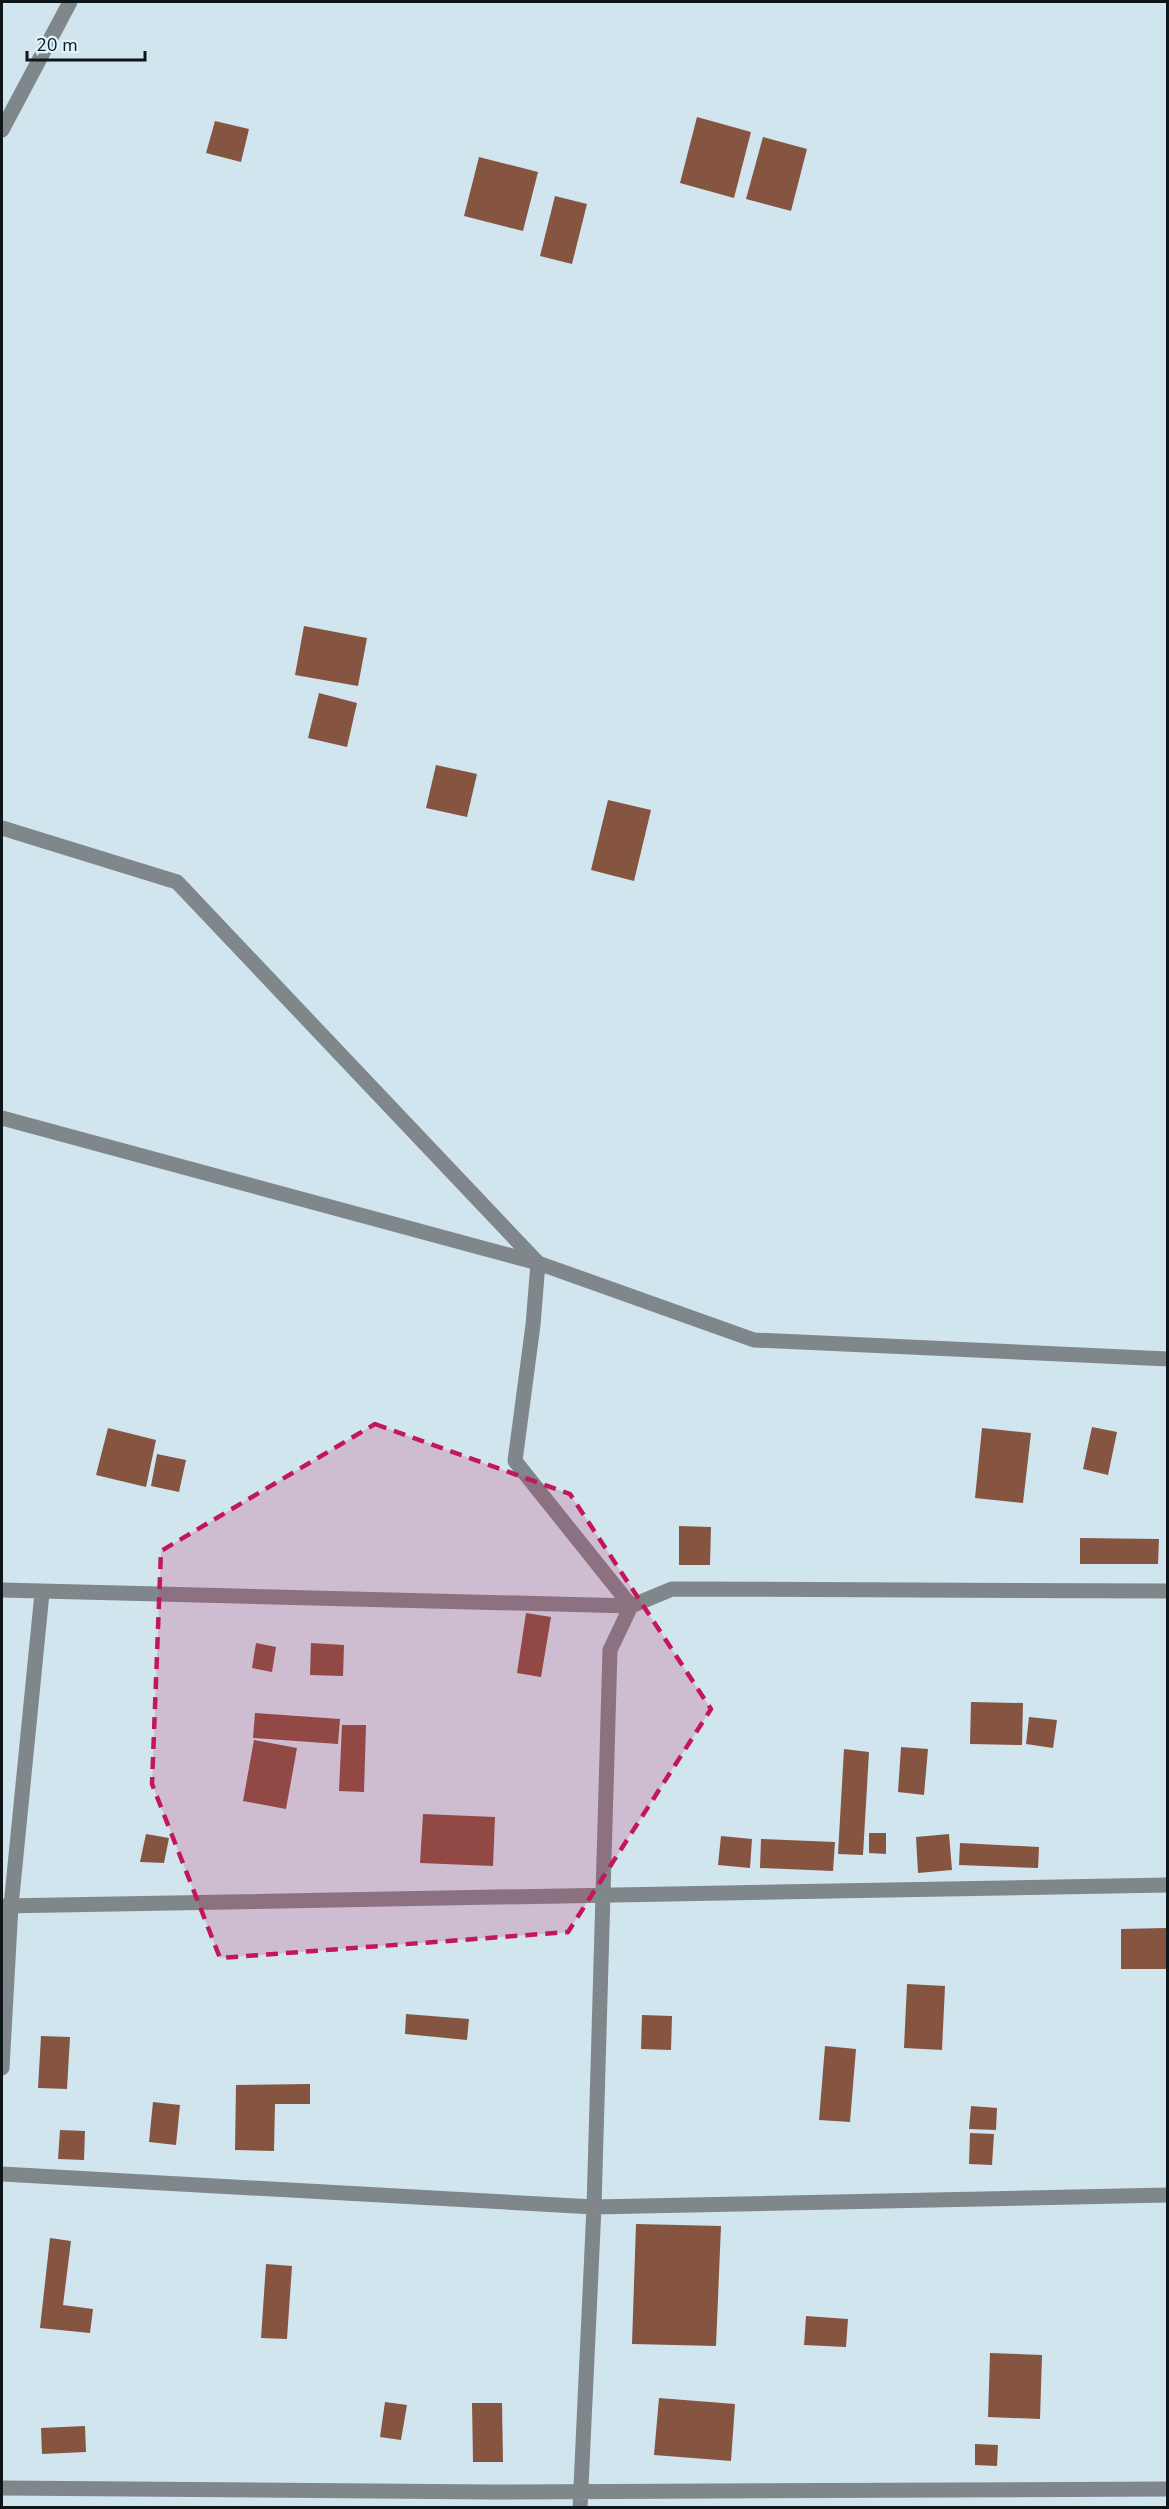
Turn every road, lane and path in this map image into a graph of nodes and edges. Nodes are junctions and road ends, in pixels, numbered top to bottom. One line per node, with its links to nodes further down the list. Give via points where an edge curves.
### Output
1 (70, 2): 2 (street)
2 (2, 130)
3 (2, 828): 5 (street, via 177,882)
4 (2, 1118): 5 (street)
5 (538, 1263): 6 (street, via 754,1340); 10 (street, via 515,1461)
6 (1167, 1359)
7 (2, 1590): 9 (street)
8 (1167, 1591): 10 (street, via 672,1588)
9 (42, 1593): 10 (street); 13 (street)
10 (631, 1606): 12 (street, via 609,1650)
11 (1167, 1885): 12 (street)
12 (603, 1894): 13 (street); 17 (street)
13 (6, 1906): 14 (street)
14 (2, 2068)
15 (2, 2175): 17 (street)
16 (1167, 2194): 17 (street)
17 (594, 2207): 20 (street)
18 (2, 2488): 20 (street)
19 (1167, 2489): 20 (street)
20 (581, 2491): 21 (street)
21 (580, 2508)

